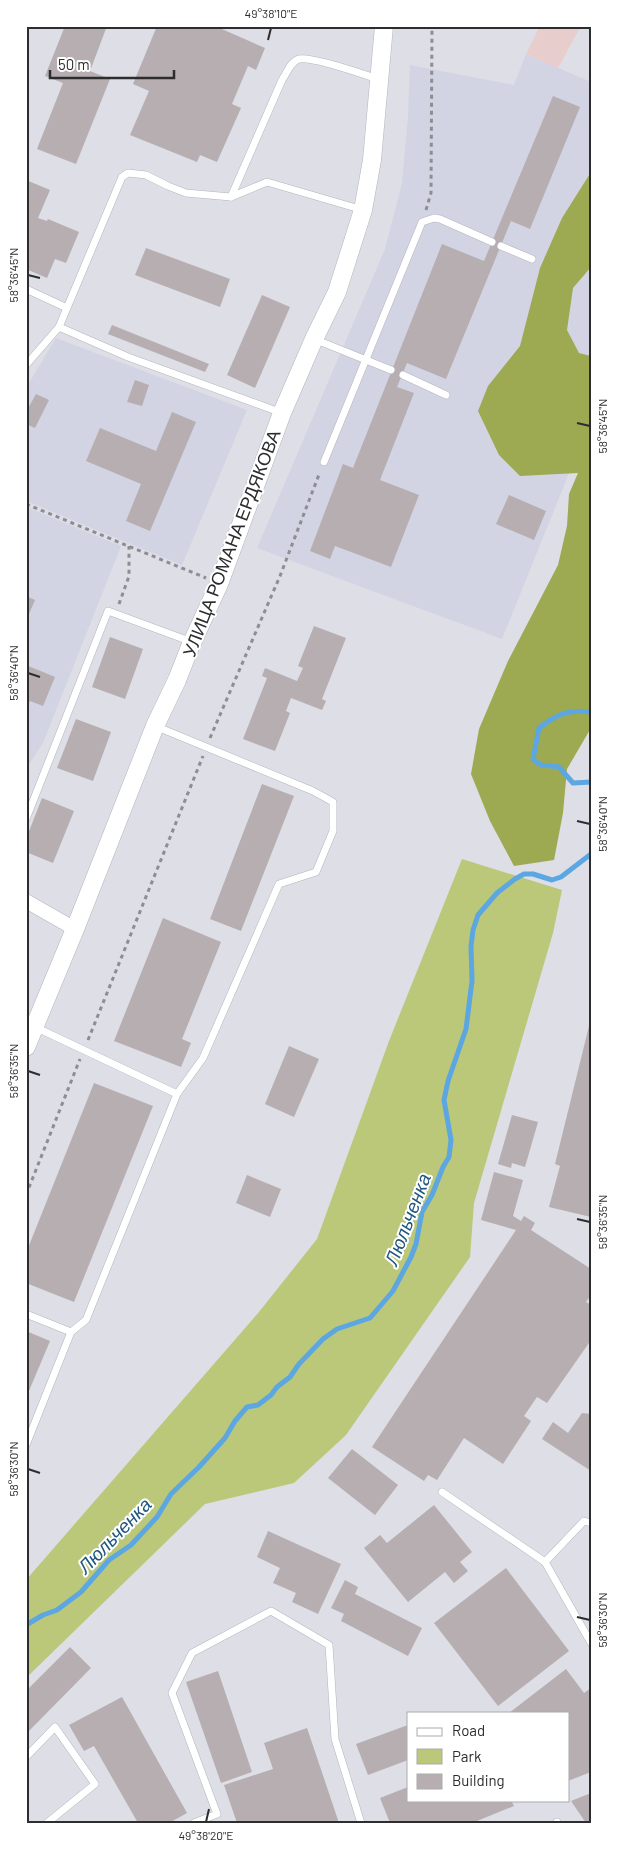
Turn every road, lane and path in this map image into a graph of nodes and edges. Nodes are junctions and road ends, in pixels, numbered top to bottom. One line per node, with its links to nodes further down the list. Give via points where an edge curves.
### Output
1 (384, 26): 3 (street, УЛИЦА РОМАНА ЕРДЯКОВА)
2 (432, 26): 6 (path, via 431,193)
3 (380, 79): 4 (lane, via 314,60 300,59 292,64); 5 (street, УЛИЦА РОМАНА ЕРДЯКОВА)
4 (231, 198): 5 (lane, via 267,182); 11 (lane, via 186,193 146,175 128,172 122,177)
5 (363, 210): 13 (street, УЛИЦА РОМАНА ЕРДЯКОВА, via 337,292)
6 (422, 222): 7 (lane, via 440,219); 14 (lane)
7 (492, 242)
8 (501, 246): 9 (lane)
9 (532, 259)
10 (26, 289): 11 (lane)
11 (66, 308): 12 (lane)
12 (59, 327): 15 (lane); 19 (lane, via 128,357)
13 (314, 339): 14 (lane); 19 (street, УЛИЦА РОМАНА ЕРДЯКОВА)
14 (365, 359): 16 (lane); 20 (lane)
15 (26, 365)
16 (391, 370)
17 (403, 375): 18 (lane)
18 (446, 395)
19 (282, 413): 23 (street, УЛИЦА РОМАНА ЕРДЯКОВА)
20 (324, 462): 27 (path, via 280,576)
21 (26, 504): 22 (path)
22 (129, 546): 23 (path); 24 (path, via 129,576)
23 (219, 584): 25 (street, УЛИЦА РОМАНА ЕРДЯКОВА)
24 (116, 614): 25 (lane); 28 (lane, via 108,611)
25 (192, 642): 26 (street, УЛИЦА РОМАНА ЕРДЯКОВА)
26 (155, 726): 27 (lane); 30 (street, УЛИЦА РОМАНА ЕРДЯКОВА)
27 (207, 747): 33 (path); 34 (lane, via 333,802 333,831 316,872 279,884 203,1058)
28 (26, 819)
29 (26, 901): 30 (street)
30 (75, 929): 31 (street, УЛИЦА РОМАНА ЕРДЯКОВА)
31 (34, 1027): 32 (street, УЛИЦА РОМАНА ЕРДЯКОВА); 33 (lane)
32 (26, 1047)
33 (84, 1050): 34 (lane); 35 (path)
34 (176, 1094): 37 (lane, via 86,1320)
35 (26, 1195)
36 (26, 1314): 37 (lane)
37 (72, 1332): 38 (lane)
38 (26, 1445)
39 (442, 1492): 41 (lane)
40 (591, 1523): 41 (lane, via 584,1521)
41 (545, 1562): 42 (lane)
42 (591, 1643)
43 (26, 1757): 44 (lane, via 56,1727 95,1784)
44 (47, 1823)
45 (194, 1823): 46 (lane, via 217,1814 172,1693 192,1653 271,1611 329,1645 335,1738)
46 (361, 1823)

